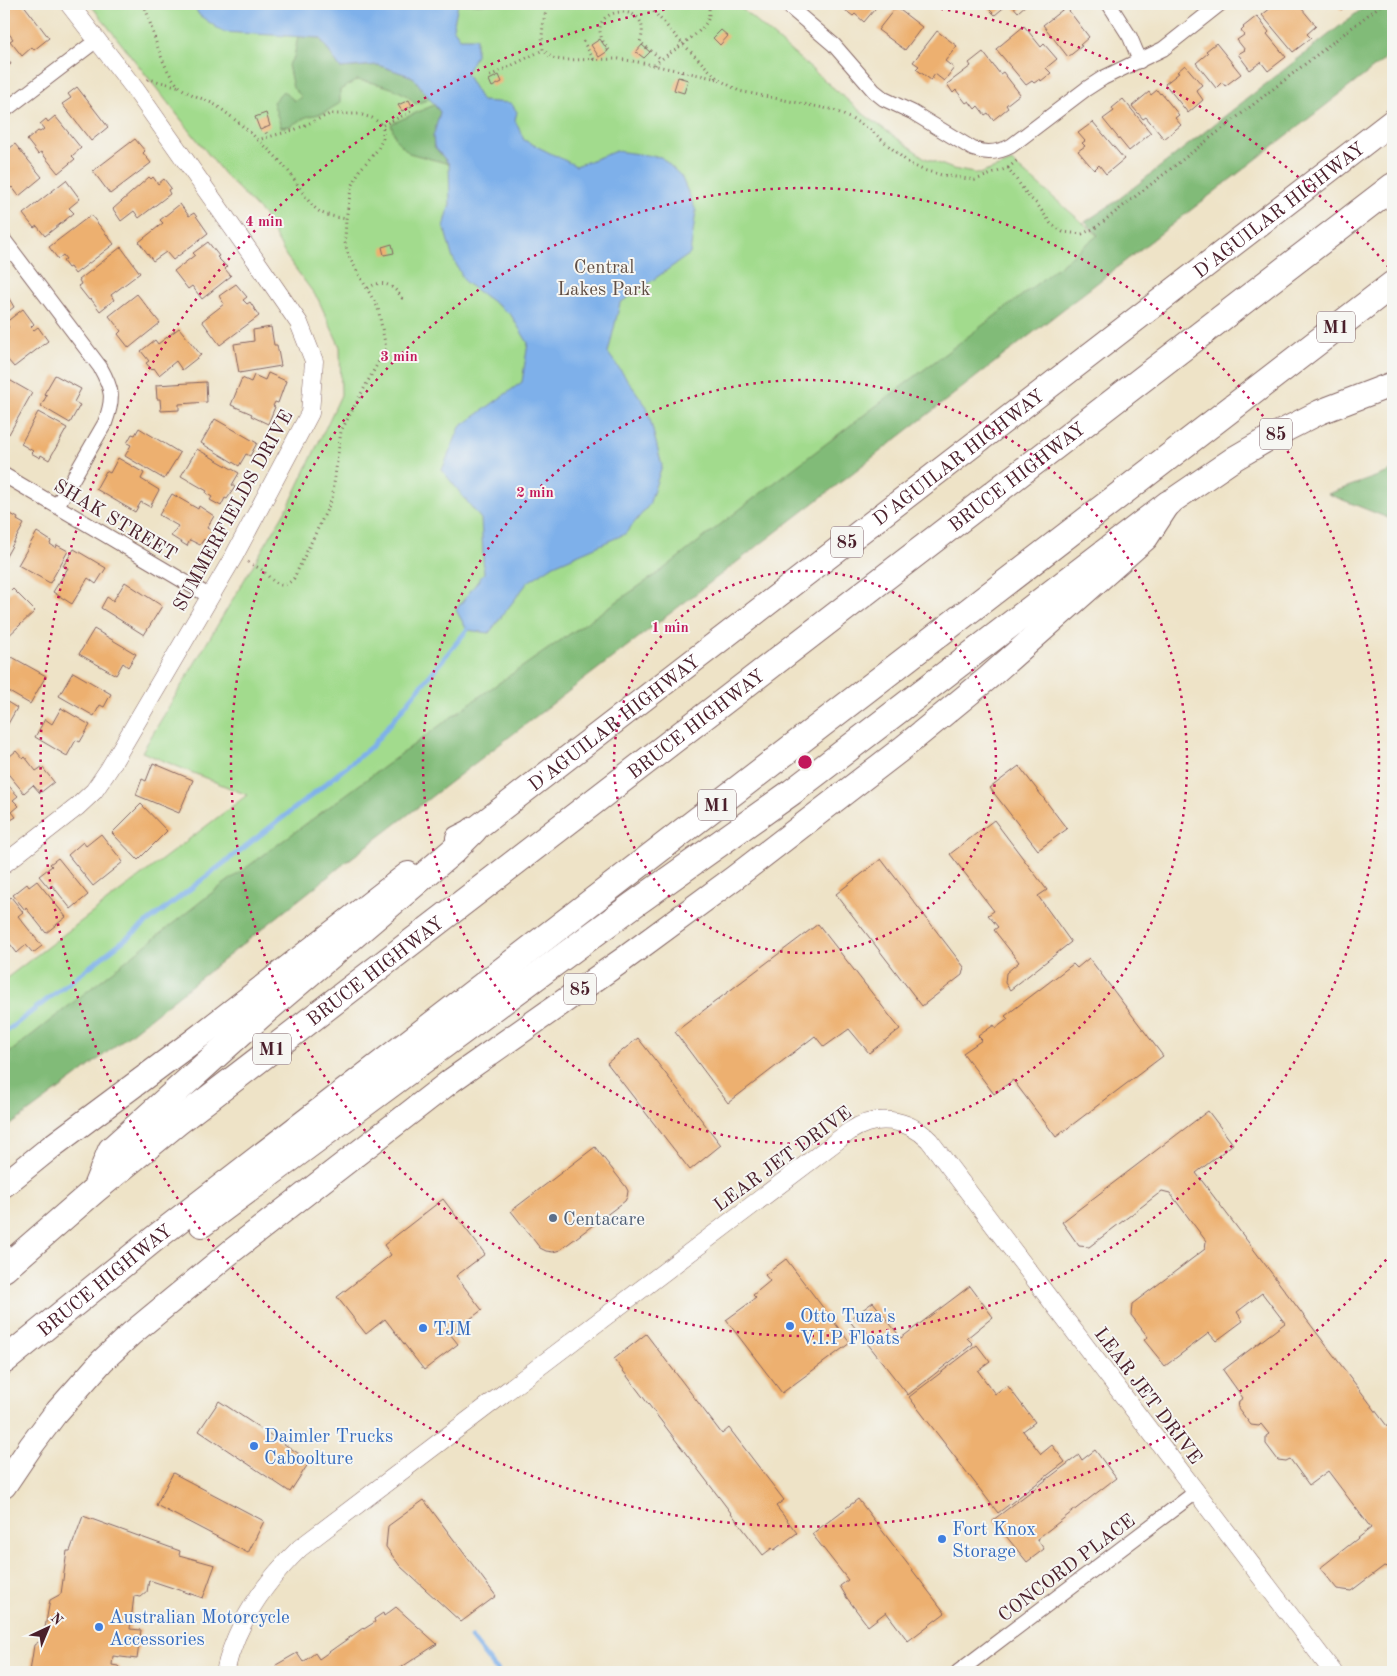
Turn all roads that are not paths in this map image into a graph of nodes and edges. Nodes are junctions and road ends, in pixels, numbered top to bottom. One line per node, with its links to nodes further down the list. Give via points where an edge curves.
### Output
1 (69, 4): 5 (street, SUMMERFIELDS DRIVE)
2 (786, 4): 6 (street, via 834,45 884,99 981,152 1010,146 1086,89)
3 (1109, 4): 6 (street, via 1130,37)
4 (1220, 4): 6 (street, via 1163,49)
5 (97, 40): 7 (street); 16 (street, SUMMERFIELDS DRIVE, via 299,323 314,360 310,413 234,556)
6 (1140, 61)
7 (4, 111)
8 (1393, 121): 17 (highway, D'AGUILAR HIGHWAY / 85)
9 (1393, 186): 20 (highway, BRUCE HIGHWAY / M1, via 201,1104)
10 (4, 240): 15 (street, via 110,384 112,397 105,423)
11 (1393, 284): 21 (highway, BRUCE HIGHWAY / M1)
12 (1393, 384): 14 (highway, 85, via 1320,412 1274,436)
13 (4, 475): 15 (street, SHAK STREET)
14 (1169, 503): 21 (highway, via 792,792 200,1226); 24 (highway, 85, via 1146,538 988,678 904,747 734,878 445,1086 233,1250 131,1334 55,1414)
15 (57, 506): 16 (street, SHAK STREET)
16 (209, 596): 18 (street, SUMMERFIELDS DRIVE, via 94,790)
17 (474, 830): 19 (highway, 85, via 448,843); 20 (highway, via 453,852 264,1012 111,1150)
18 (4, 864)
19 (4, 1185)
20 (95, 1190): 22 (highway, BRUCE HIGHWAY / M1)
21 (154, 1239): 23 (highway, BRUCE HIGHWAY / M1)
22 (4, 1268)
23 (4, 1361)
24 (4, 1486)
25 (1196, 1492): 26 (street, LEAR JET DRIVE, via 929,1140 906,1124 890,1120 872,1121 856,1126 300,1548 254,1603 237,1636); 27 (street, CONCORD PLACE); 28 (street, LEAR JET DRIVE)
26 (225, 1672)
27 (958, 1672)
28 (1333, 1672)

